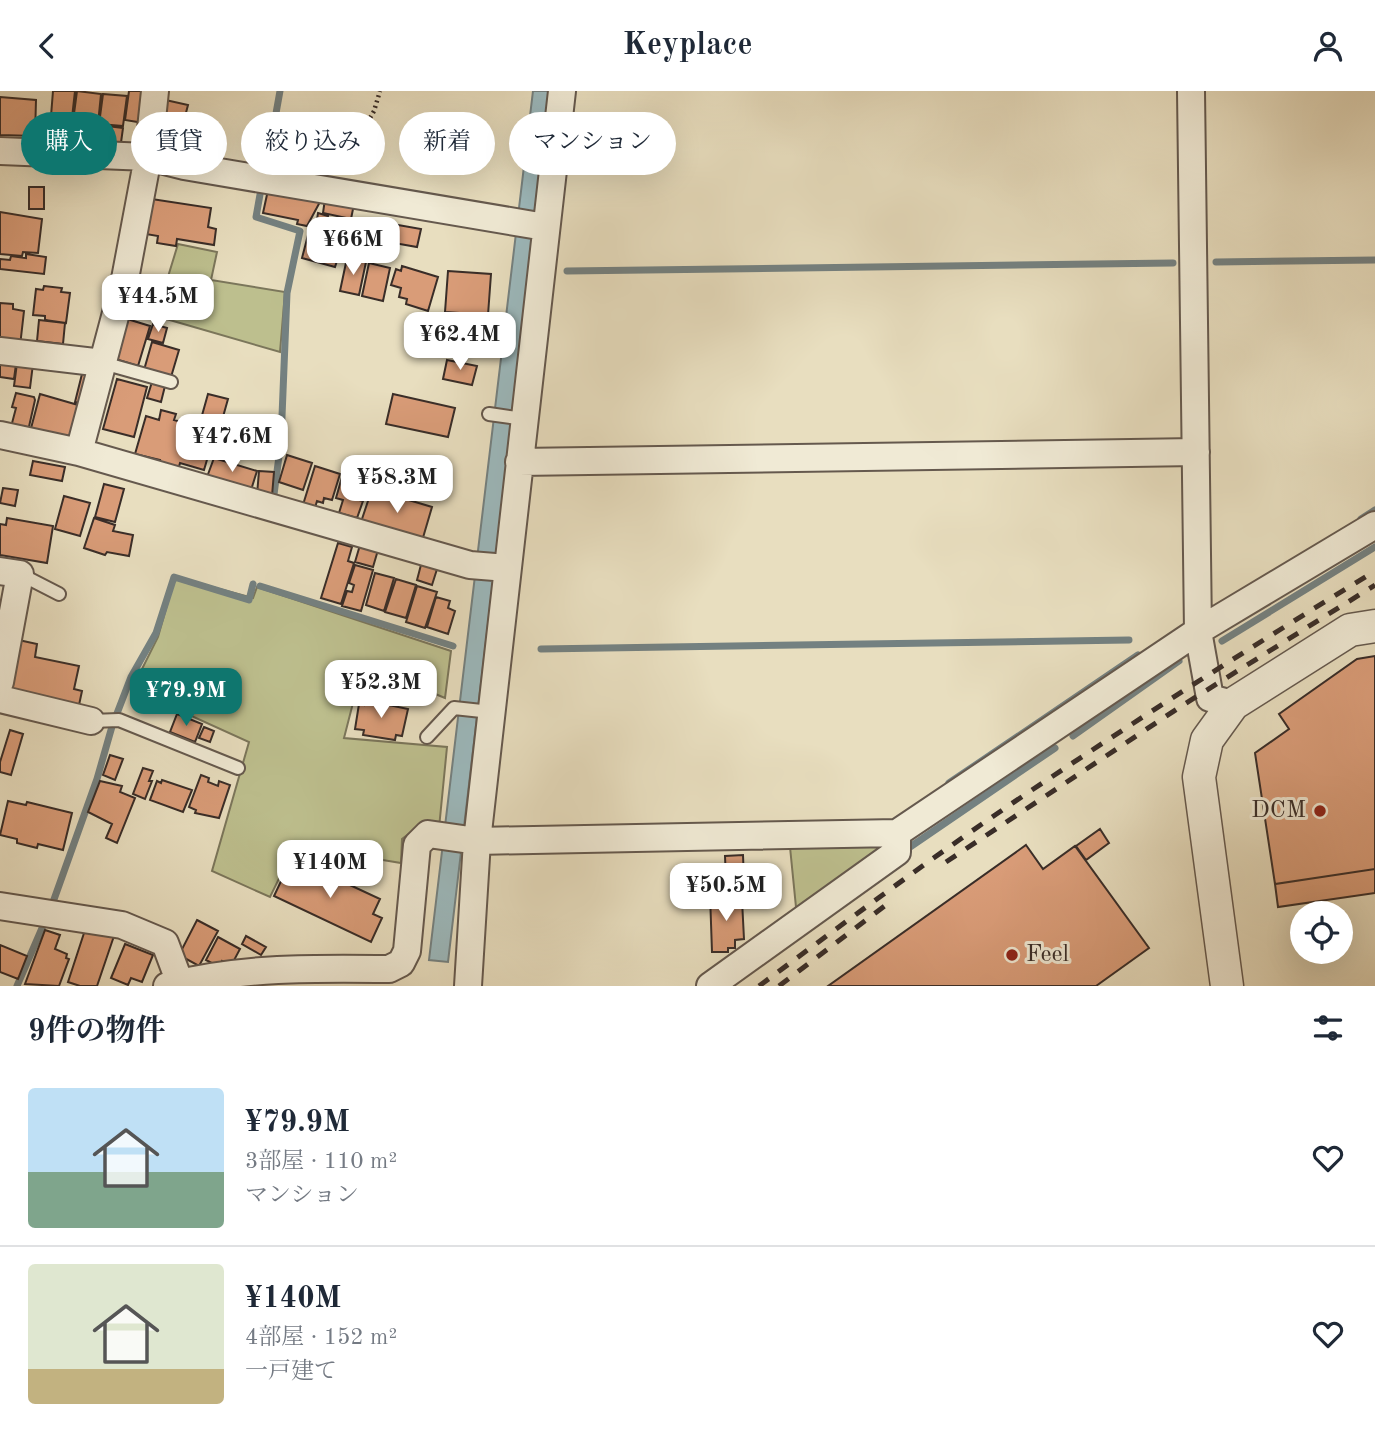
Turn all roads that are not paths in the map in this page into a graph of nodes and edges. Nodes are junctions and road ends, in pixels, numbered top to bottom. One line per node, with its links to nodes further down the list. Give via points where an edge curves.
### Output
1 (155, 91): 4 (street)
2 (562, 91): 9 (street)
3 (1191, 91): 17 (street)
4 (153, 112)
5 (0, 151): 6 (street)
6 (131, 156)
7 (227, 173): 9 (street)
8 (145, 175): 11 (street)
9 (532, 225): 14 (street)
10 (0, 351): 11 (street)
11 (103, 363): 12 (lane); 16 (street)
12 (171, 382)
13 (489, 414): 14 (lane)
14 (520, 418): 18 (street)
15 (0, 435): 16 (street)
16 (79, 452): 20 (street, via 470,565)
17 (1196, 452): 18 (street); 24 (street)
18 (519, 462): 20 (street)
19 (1375, 525): 24 (street)
20 (503, 568): 28 (street)
21 (10, 572): 22 (lane); 25 (street)
22 (59, 594)
23 (1375, 626): 27 (street, via 1350,630)
24 (1198, 631): 27 (street, via 1210,698); 32 (street)
25 (0, 683)
26 (0, 699): 29 (street)
27 (1233, 704): 38 (street, via 1207,740 1199,777)
28 (487, 712): 30 (lane, via 454,708); 33 (street)
29 (91, 722): 31 (lane, via 119,720)
30 (426, 737)
31 (238, 768)
32 (897, 833): 33 (street); 37 (street, via 897,852)
33 (472, 840): 35 (street, via 428,834 417,845 407,951 401,963 389,969 306,968); 36 (street)
34 (0, 906): 35 (street, via 122,925 165,943)
35 (174, 984)
36 (468, 986)
37 (710, 986)
38 (1227, 986)

